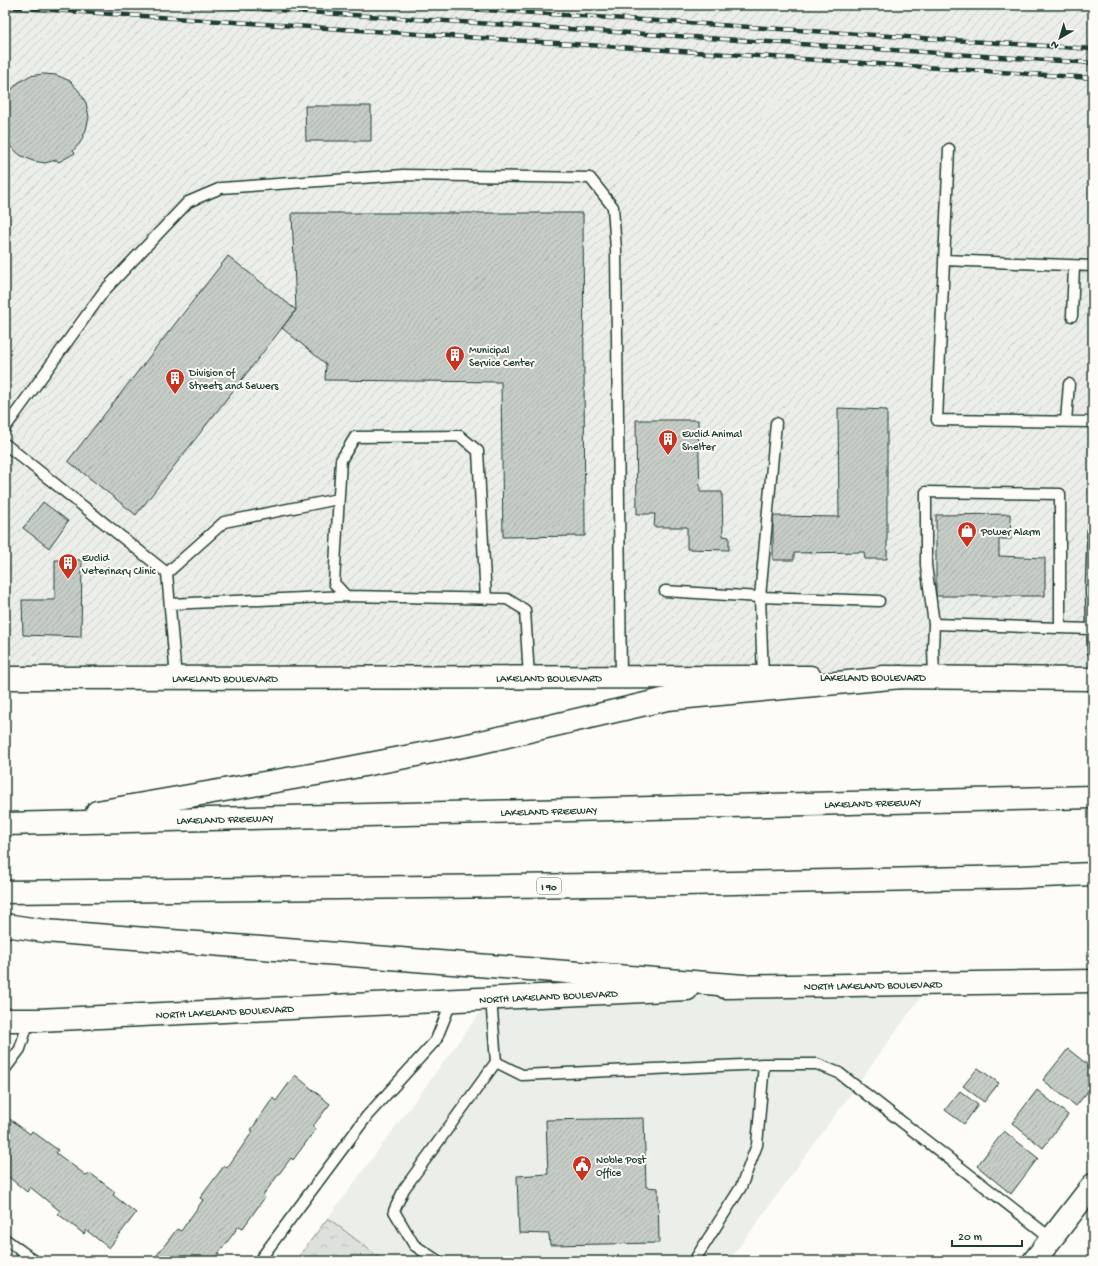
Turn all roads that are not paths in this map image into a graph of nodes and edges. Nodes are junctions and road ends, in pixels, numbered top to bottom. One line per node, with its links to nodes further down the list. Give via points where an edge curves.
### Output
1 (949, 149): 2 (lane)
2 (944, 260): 3 (lane); 7 (lane, via 937,420)
3 (1074, 266): 4 (lane); 5 (lane)
4 (1093, 266)
5 (1072, 316)
6 (1069, 384): 7 (lane)
7 (1066, 422): 8 (lane)
8 (1093, 422)
9 (776, 423): 18 (lane)
10 (5, 428): 26 (lane, via 104,291 188,202 195,199 222,188 403,175 590,178 613,207 616,250)
11 (5, 444): 14 (lane)
12 (338, 499): 14 (lane, via 224,522); 17 (lane, via 334,582); 19 (lane, via 341,460 355,437 460,436 478,451)
13 (1093, 527): 16 (lane)
14 (167, 573): 21 (lane)
15 (665, 591): 18 (lane)
16 (1092, 591): 24 (lane)
17 (346, 596): 19 (lane); 21 (lane)
18 (760, 597): 20 (lane); 27 (lane)
19 (486, 599): 32 (lane, via 507,599 525,610)
20 (879, 601)
21 (170, 604): 31 (lane)
22 (934, 624): 23 (lane); 23 (lane, via 926,565 926,492 1060,494); 29 (lane)
23 (1060, 628): 24 (lane)
24 (1092, 629): 25 (lane)
25 (1093, 651)
26 (621, 677): 27 (main road, LAKELAND BOULEVARD); 32 (main road, LAKELAND BOULEVARD)
27 (763, 677): 28 (main road, LAKELAND BOULEVARD)
28 (902, 677): 29 (main road, LAKELAND BOULEVARD); 36 (main road, via 667,699 473,744)
29 (934, 677): 33 (main road, LAKELAND BOULEVARD)
30 (5, 678): 31 (main road, LAKELAND BOULEVARD)
31 (176, 678): 32 (main road, LAKELAND BOULEVARD)
32 (529, 678)
33 (1093, 678)
34 (1093, 797): 36 (main road, LAKELAND FREEWAY)
35 (5, 824): 36 (main road, LAKELAND FREEWAY)
36 (29, 824)
37 (1093, 874): 38 (main road, I 90, via 684,884)
38 (5, 892)
39 (5, 925): 41 (main road, via 45,931)
40 (1093, 981): 41 (main road, NORTH LAKELAND BOULEVARD)
41 (744, 986): 42 (main road, NORTH LAKELAND BOULEVARD)
42 (491, 998): 43 (main road, NORTH LAKELAND BOULEVARD); 46 (lane)
43 (452, 1000): 45 (main road, NORTH LAKELAND BOULEVARD); 53 (lane, via 436,1040 367,1116)
44 (5, 1020): 45 (main road, NORTH LAKELAND BOULEVARD)
45 (29, 1020): 48 (lane, via 20,1049)
46 (496, 1062): 47 (lane, via 522,1075); 54 (lane, via 404,1189 394,1211 414,1245)
47 (764, 1064): 50 (lane, via 817,1064 839,1073); 55 (lane, via 757,1145 741,1187)
48 (5, 1069)
49 (1093, 1185): 50 (main road)
50 (1052, 1238): 56 (main road)
51 (5, 1239): 52 (lane)
52 (35, 1261)
53 (259, 1261)
54 (438, 1261)
55 (694, 1261)
56 (1034, 1261)

